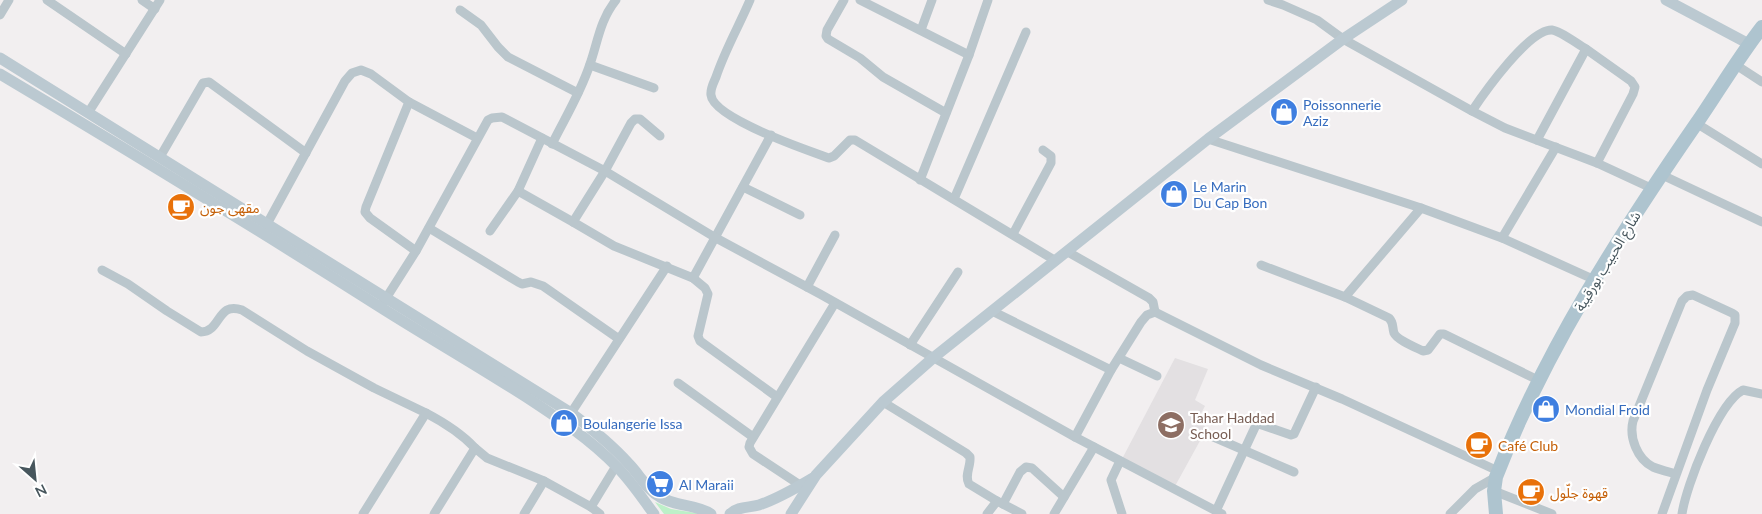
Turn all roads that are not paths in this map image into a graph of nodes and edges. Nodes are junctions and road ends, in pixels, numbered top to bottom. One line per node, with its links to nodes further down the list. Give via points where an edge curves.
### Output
1 (9, 0): 16 (street)
2 (47, 0): 23 (street)
3 (142, 0): 14 (street)
4 (160, 0): 14 (street)
5 (616, 0): 26 (street, via 602,22)
6 (750, 0): 38 (street, via 710,92 712,101 723,112)
7 (844, 0): 35 (street, via 826,36 883,77)
8 (860, 0): 18 (street)
9 (932, 0): 18 (street)
10 (988, 0): 24 (street)
11 (1268, 0): 20 (street, via 1317,20)
12 (1402, 0): 20 (street)
13 (1666, 0): 21 (street)
14 (155, 9): 23 (street)
15 (460, 10): 31 (street, via 481,25 508,56)
16 (0, 14)
17 (1762, 27): 21 (main road, شارع الحبيب بورقيبة)
18 (920, 30): 24 (street)
19 (1026, 32): 56 (street)
20 (1343, 39): 33 (street); 41 (street)
21 (1749, 44): 27 (main road, شارع الحبيب بورقيبة)
22 (1586, 49): 33 (street, via 1557,31 1540,33 1503,69); 42 (street); 48 (street, via 1635,87)
23 (126, 54): 34 (street)
24 (969, 55): 35 (street)
25 (0, 58): 34 (street)
26 (590, 65): 30 (street); 31 (street)
27 (1736, 65): 29 (street); 36 (main road, شارع الحبيب بورقيبة)
28 (0, 74): 79 (street)
29 (1762, 82)
30 (654, 88)
31 (578, 93): 43 (street)
32 (409, 102): 39 (street); 46 (street, via 371,74 361,70 352,73); 68 (street, via 365,212)
33 (1472, 111): 42 (street)
34 (88, 113): 47 (street)
35 (946, 113): 52 (street)
36 (1696, 123): 49 (street); 51 (main road, شارع الحبيب بورقيبة)
37 (660, 136): 50 (street, via 640,119 635,119)
38 (771, 136): 52 (street, via 829,158 853,140); 53 (street)
39 (477, 138): 40 (street, via 488,120 502,117); 62 (street)
40 (542, 138): 43 (street); 55 (street)
41 (1208, 139): 57 (street); 69 (street)
42 (1537, 140): 44 (street)
43 (552, 144): 50 (street)
44 (1556, 147): 48 (street); 67 (street)
45 (1043, 150): 64 (street, via 1051,156 1050,163)
46 (306, 153): 47 (street, via 206,82); 61 (street)
47 (160, 157): 61 (street)
48 (1597, 163): 54 (street)
49 (1762, 164)
50 (604, 171): 59 (street); 66 (street)
51 (1660, 174): 54 (main road, شارع الحبيب بورقيبة); 60 (street)
52 (920, 180): 56 (street)
53 (743, 187): 58 (street); 66 (street)
54 (1651, 188): 76 (main road, شارع الحبيب بورقيبة)
55 (518, 191): 59 (street); 63 (street)
56 (954, 199): 64 (street)
57 (1421, 208): 67 (street); 78 (street)
58 (800, 215)
59 (573, 222): 72 (street, via 614,246)
60 (1762, 222)
61 (267, 224): 79 (street)
62 (429, 228): 68 (street); 84 (street, via 518,282 543,286)
63 (490, 231)
64 (1013, 234): 70 (street)
65 (835, 235): 77 (street)
66 (716, 238): 75 (street); 77 (street)
67 (1502, 238): 76 (street)
68 (416, 251): 79 (street)
69 (1068, 252): 70 (street); 83 (street, via 1149,298)
70 (1056, 261): 82 (street)
71 (1261, 265): 78 (street)
72 (667, 266): 75 (street); 84 (street)
73 (102, 270): 96 (street, via 201,332 210,330 223,312 235,308 242,310 307,351)
74 (958, 272): 85 (street)
75 (693, 278): 94 (street, via 708,294 698,336 700,341)
76 (1595, 280): 90 (main road, شارع الحبيب بورقيبة)
77 (807, 287): 80 (street)
78 (1345, 297): 90 (street, via 1391,319 1396,337 1423,351 1428,350 1442,334)
79 (384, 303): 81 (street)
80 (835, 303): 85 (street); 94 (street)
81 (397, 311): 97 (street); 105 (street, via 564,422)
82 (992, 311): 86 (street); 88 (street)
83 (1155, 312): 87 (street, via 1147,314); 92 (street, via 1261,365)
84 (619, 339): 97 (street)
85 (910, 345): 86 (street)
86 (933, 358): 95 (street); 100 (street)
87 (1119, 358): 88 (street); 89 (street)
88 (1110, 370): 100 (street)
89 (1157, 376)
90 (1538, 380): 107 (main road, شارع الحبيب بورقيبة)
91 (678, 383): 99 (street)
92 (1316, 388): 103 (street, via 1294,434 1258,424); 107 (street)
93 (1762, 394): 133 (street, via 1743,390 1728,405 1696,468)
94 (777, 397): 99 (street)
95 (883, 402): 109 (street); 114 (street, via 966,453 971,462 966,480)
96 (426, 413): 102 (street, via 447,424); 118 (street)
97 (571, 413): 123 (street, via 624,459 659,497)
98 (1209, 435): 103 (street)
99 (753, 437): 111 (street, via 749,447 753,454)
100 (1075, 437): 101 (street)
101 (1094, 447): 104 (street); 113 (street)
102 (475, 448): 110 (street, via 487,458); 119 (street)
103 (1244, 450): 106 (street); 117 (street)
104 (1120, 461): 117 (street); 128 (street, via 1112,480)
105 (616, 466): 115 (street); 122 (street)
106 (1294, 472)
107 (1497, 474): 112 (main road, شارع الحبيب بورقيبة); 129 (street, via 1475,489)
108 (1676, 474): 108 (street, via 1735,319 1732,313 1693,295 1682,301 1631,433 1645,460 1652,466); 132 (street)
109 (816, 475): 111 (street); 116 (street)
110 (544, 482): 115 (street); 120 (street)
111 (800, 486): 124 (street, via 759,505 737,508)
112 (1494, 491): 130 (main road, شارع الحبيب بورقيبة); 131 (street)
113 (1064, 497): 114 (street, via 1032,468 1026,467); 127 (street)
114 (1000, 502): 125 (street); 126 (street)
115 (591, 507): 121 (street)
116 (795, 512)
117 (1219, 512)
118 (363, 514)
119 (434, 514)
120 (524, 514)
121 (600, 514)
122 (654, 514)
123 (710, 514)
124 (730, 514)
125 (987, 514)
126 (1022, 514)
127 (1054, 514)
128 (1122, 514)
129 (1450, 514)
130 (1496, 514)
131 (1552, 514)
132 (1662, 514)
133 (1682, 514)

